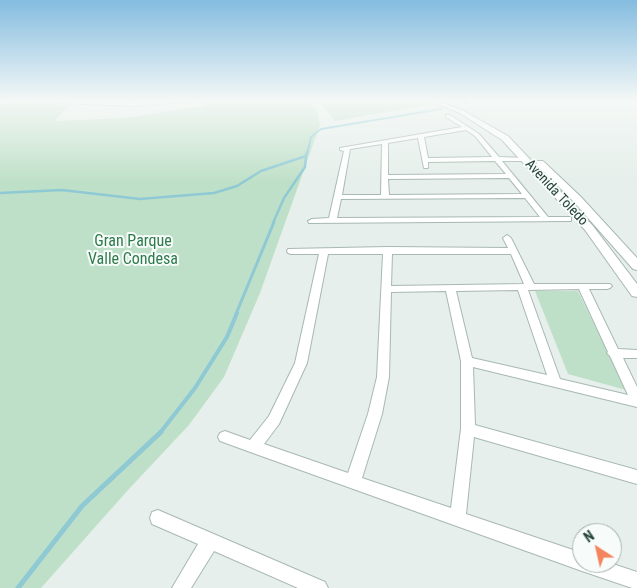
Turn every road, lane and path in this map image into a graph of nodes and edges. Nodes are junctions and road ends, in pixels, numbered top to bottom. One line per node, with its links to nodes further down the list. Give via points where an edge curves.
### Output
1 (490, 127): 7 (street, Avenida Toledo)
2 (502, 127): 7 (street, Avenida Toledo, via 511,134)
3 (468, 128): 4 (street); 6 (street)
4 (421, 136): 5 (street); 6 (street, via 425,164)
5 (385, 142): 9 (street); 12 (street, via 345,149)
6 (495, 157): 7 (street); 8 (street)
7 (525, 157): 22 (street, Avenida Toledo, via 578,199); 28 (street, Avenida Toledo, via 589,228)
8 (511, 176): 9 (street); 11 (street)
9 (386, 177): 10 (street)
10 (386, 196): 11 (street); 12 (street)
11 (527, 196): 13 (street)
12 (337, 197): 15 (street)
13 (546, 219): 14 (street); 15 (street)
14 (568, 219)
15 (333, 220): 16 (street)
16 (312, 221)
17 (507, 238): 21 (street)
18 (388, 250): 20 (street); 21 (street); 27 (street)
19 (291, 251): 20 (street)
20 (324, 251): 37 (street, via 301,363 274,420)
21 (514, 251): 26 (street)
22 (637, 266)
23 (608, 286): 24 (street)
24 (583, 287): 26 (street); 29 (street)
25 (450, 288): 26 (street); 27 (street); 31 (street)
26 (526, 288): 33 (street)
27 (387, 289): 39 (street, via 383,377 375,414)
28 (637, 293)
29 (613, 353): 30 (street); 32 (street)
30 (637, 354)
31 (467, 361): 33 (street); 35 (street)
32 (632, 377): 34 (street)
33 (555, 381): 34 (street)
34 (637, 401)
35 (468, 429): 38 (street); 41 (street)
36 (225, 437): 37 (street)
37 (253, 447): 39 (street)
38 (637, 477)
39 (353, 481): 41 (street)
40 (158, 518): 42 (street)
41 (458, 518): 43 (street)
42 (210, 541): 46 (street); 47 (street)
43 (572, 558)
44 (615, 573): 45 (street)
45 (637, 581)
46 (311, 586)
47 (181, 588)

